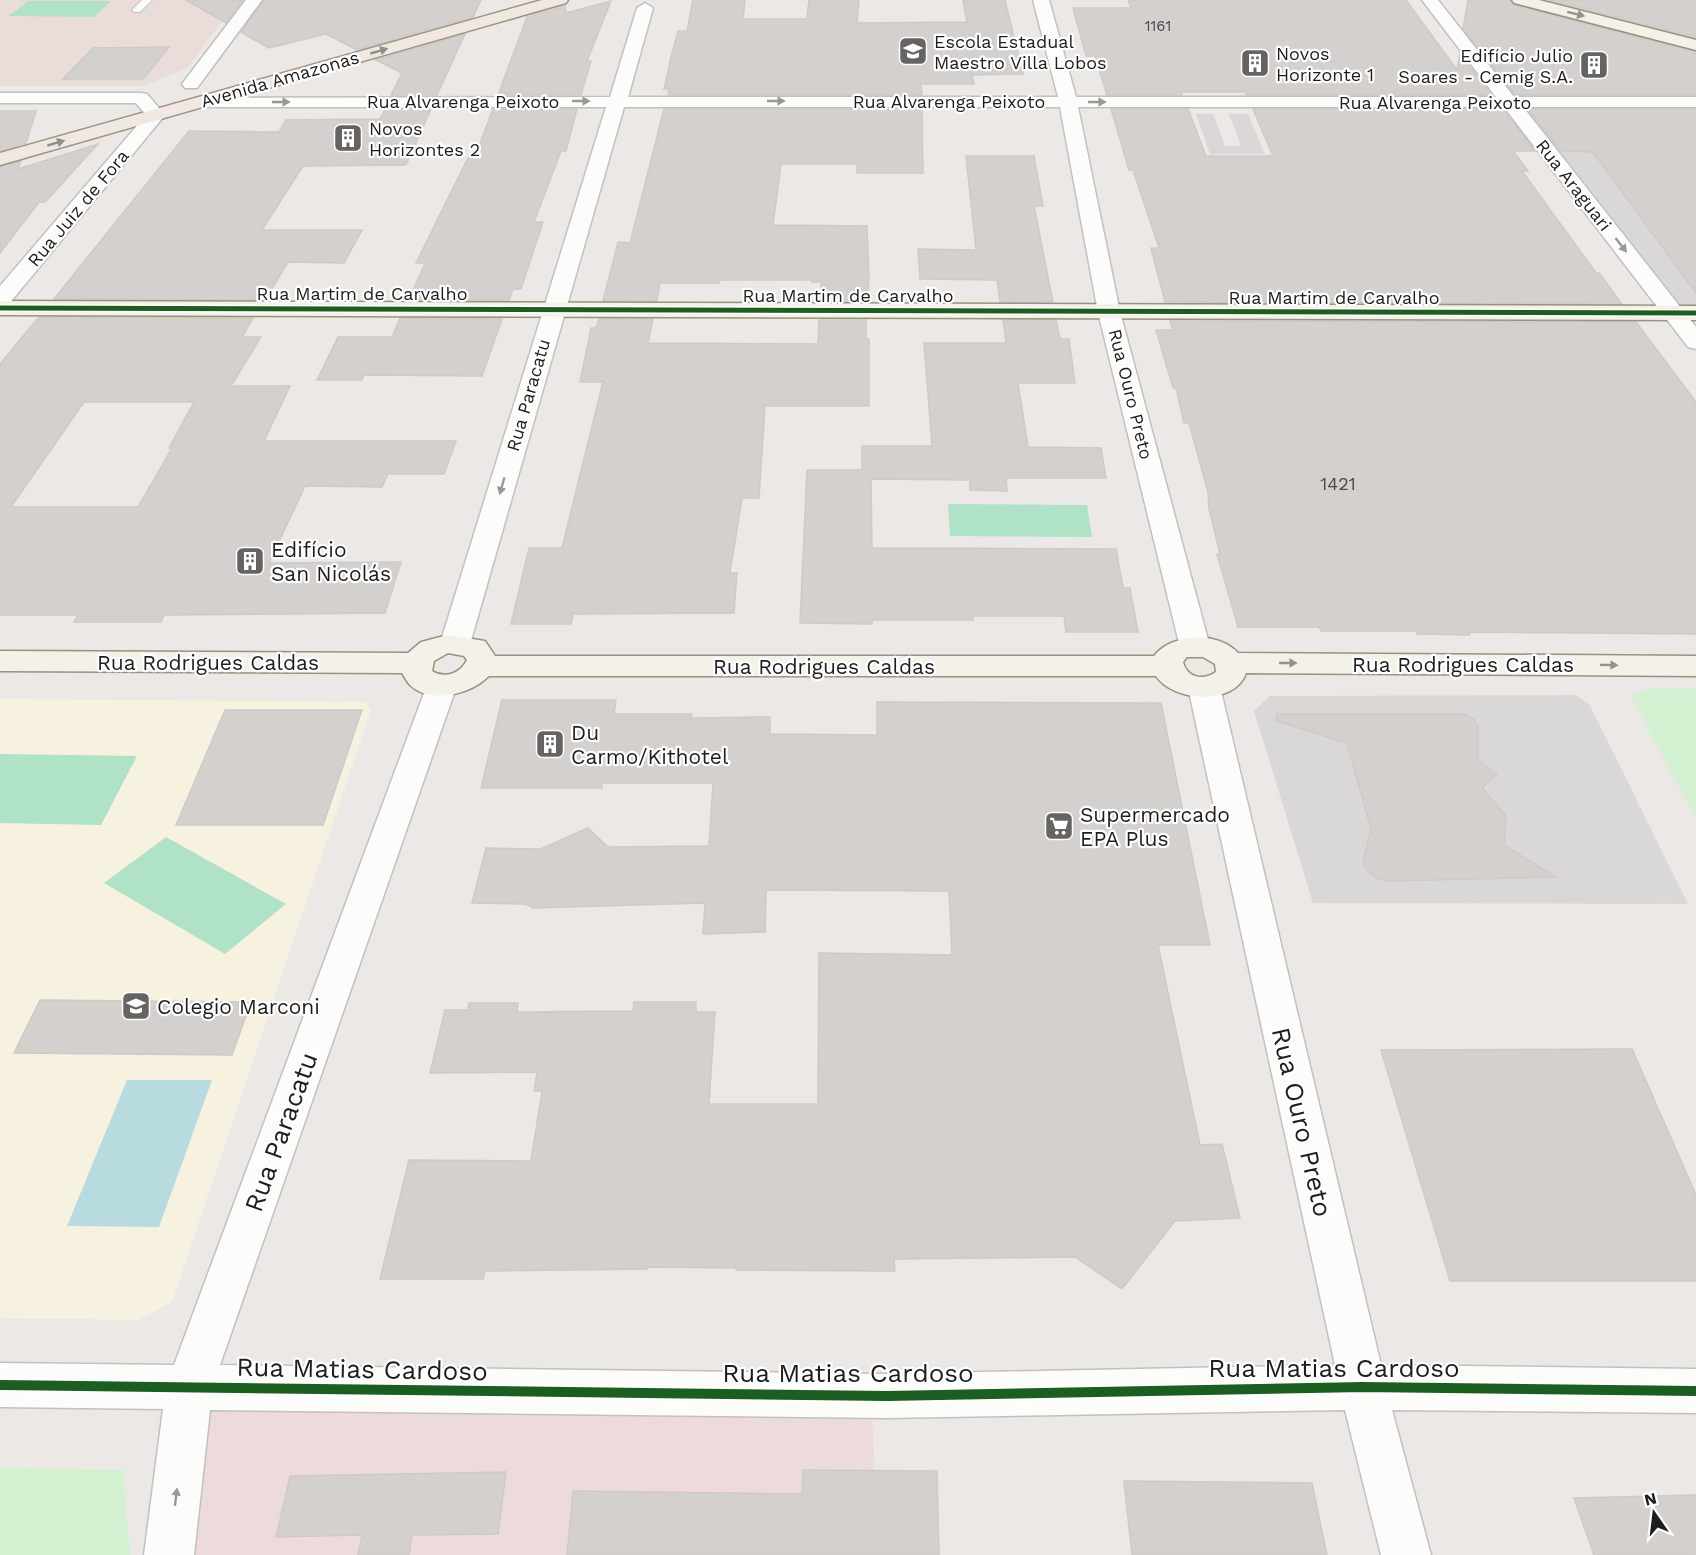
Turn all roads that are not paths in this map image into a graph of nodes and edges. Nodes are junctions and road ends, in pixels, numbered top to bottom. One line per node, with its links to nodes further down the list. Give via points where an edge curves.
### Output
1 (147, 0): 9 (lane)
2 (254, 0): 12 (street)
3 (560, 0): 15 (main road, Avenida Amazonas, one-way to 3)
4 (1041, 0): 16 (street, Rua Ouro Preto)
5 (1431, 0): 17 (street, Rua Araguari)
6 (1520, 0): 11 (street, one-way to 11)
7 (1581, 0): 10 (street)
8 (645, 8): 14 (street, Rua Paracatu)
9 (137, 10)
10 (1684, 25)
11 (1696, 45)
12 (179, 85): 13 (street); 19 (street); 20 (main road)
13 (0, 98)
14 (617, 101): 15 (street, Rua Alvarenga Peixoto, one-way to 14); 16 (street, Rua Alvarenga Peixoto, one-way to 16); 24 (street, Rua Paracatu)
15 (201, 102): 19 (main road, Avenida Amazonas)
16 (1068, 102): 17 (street, Rua Alvarenga Peixoto, one-way to 17); 25 (street, Rua Ouro Preto)
17 (1510, 102): 18 (street, Rua Alvarenga Peixoto); 26 (street, Rua Araguari, one-way to 26)
18 (1696, 102)
19 (156, 115): 21 (main road, Avenida Amazonas, one-way to 19); 22 (street, Rua Juiz de Fora)
20 (76, 116)
21 (0, 159)
22 (0, 300)
23 (0, 308): 24 (street, Rua Martim de Carvalho)
24 (554, 309): 25 (street, Rua Martim de Carvalho); 29 (street, Rua Paracatu, one-way to 29)
25 (1109, 312): 26 (street, Rua Martim de Carvalho); 30 (street, Rua Ouro Preto)
26 (1673, 312): 27 (street, Rua Martim de Carvalho); 28 (street, Rua Araguari)
27 (1696, 313)
28 (1696, 342)
29 (455, 644): 32 (street, via 474,648 482,660); 35 (street, via 423,654)
30 (1195, 647): 33 (street, via 1177,650 1167,660); 36 (street, via 1216,651)
31 (0, 661): 35 (street, Rua Rodrigues Caldas)
32 (480, 666): 33 (street, Rua Rodrigues Caldas); 35 (street, Rua Rodrigues Caldas, via 469,678)
33 (1167, 666): 36 (street, via 1175,678 1193,686)
34 (1696, 666): 36 (street, Rua Rodrigues Caldas, one-way to 34)
35 (429, 674): 39 (street, Rua Paracatu)
36 (1217, 675): 38 (street, Rua Ouro Preto)
37 (0, 1385): 39 (street, Rua Matias Cardoso)
38 (1363, 1387): 39 (street, Rua Matias Cardoso, via 887,1396); 40 (street, Rua Matias Cardoso); 42 (street, Rua Ouro Preto)
39 (189, 1388): 41 (street, Rua Paracatu, one-way to 39)
40 (1696, 1391)
41 (169, 1555)
42 (1406, 1555)

